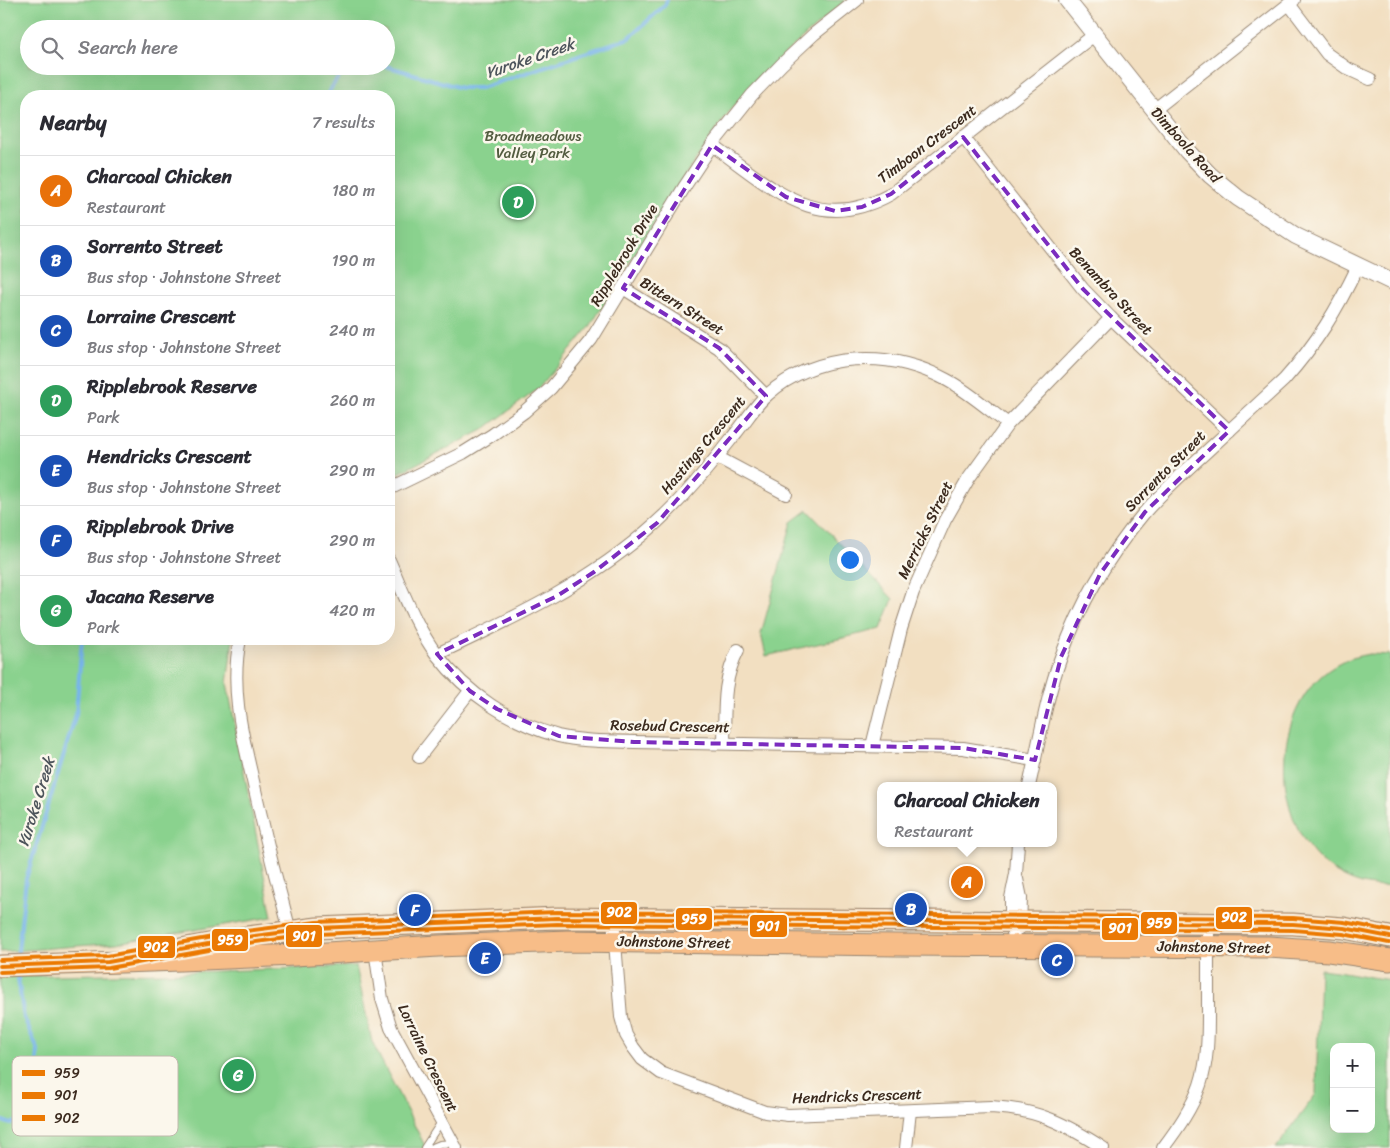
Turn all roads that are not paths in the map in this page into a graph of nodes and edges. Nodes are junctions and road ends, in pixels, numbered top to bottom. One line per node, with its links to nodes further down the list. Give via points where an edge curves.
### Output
1 (857, 0): 8 (street, Ripplebrook Drive, via 782,64)
2 (1067, 0): 4 (street, Dimboola Road)
3 (1291, 2): 5 (street, via 1327,54 1348,70); 6 (street)
4 (1094, 35): 6 (street, Dimboola Road); 7 (street, Timboon Crescent)
5 (1370, 79)
6 (1154, 110): 9 (street, Dimboola Road, via 1210,176 1238,198 1296,236)
7 (964, 137): 8 (street, Timboon Crescent, via 891,194 862,207 835,211 801,204 786,197); 12 (street, Benambra Street, via 1069,273)
8 (712, 145): 11 (street, Ripplebrook Drive)
9 (1358, 266): 10 (street, Dimboola Road); 15 (street, Sorrento Street, via 1341,302 1302,360)
10 (1390, 281)
11 (623, 288): 13 (street, Bittern Street, via 719,348); 17 (street, Ripplebrook Drive, via 576,360 524,412 463,453)
12 (1111, 318): 14 (street, Merricks Street); 15 (street, Benambra Street)
13 (766, 396): 14 (street, Hastings Crescent, via 810,369 860,358 882,359 925,369 947,380); 16 (street, Hastings Crescent)
14 (1008, 424): 25 (street, Merricks Street, via 969,478 924,565 901,629)
15 (1229, 431): 27 (street, Sorrento Street, via 1145,512 1100,574 1061,657)
16 (717, 457): 18 (street); 22 (street, Hastings Crescent, via 657,523 594,572 542,603)
17 (395, 486)
18 (786, 494)
19 (395, 573): 22 (street, Rosebud Crescent, via 420,627)
20 (239, 645): 33 (street, via 236,700 240,726)
21 (738, 650): 24 (street, via 726,680)
22 (437, 654): 23 (street, Rosebud Crescent)
23 (470, 691): 24 (street, Rosebud Crescent, via 526,724 559,736 618,742); 26 (street)
24 (724, 743): 25 (street, Rosebud Crescent)
25 (872, 746): 27 (street, Rosebud Crescent, via 963,748)
26 (419, 757)
27 (1035, 760): 28 (street, Sorrento Street)
28 (1029, 782)
29 (1018, 847): 31 (street, via 1011,898)
30 (613, 918): 31 (main road, Johnstone Street); 33 (main road, Johnstone Street, via 365,925); 35 (street, Hendricks Crescent)
31 (1016, 922): 32 (main road, Johnstone Street); 36 (street)
32 (1208, 924): 34 (main road, Johnstone Street, via 1293,924 1344,928); 37 (street)
33 (291, 931): 39 (street); 41 (main road, Johnstone Street)
34 (1390, 937)
35 (615, 941): 36 (main road, Johnstone Street); 38 (main road, Johnstone Street); 43 (street, Hendricks Crescent, via 621,1017 626,1035 642,1059 661,1073 765,1112 788,1116)
36 (1016, 946): 37 (main road, Johnstone Street)
37 (1208, 947): 40 (main road, Johnstone Street, via 1329,951); 50 (street, via 1204,1072 1183,1121)
38 (375, 950): 39 (main road, Johnstone Street); 44 (street, Lorraine Crescent, via 378,979 391,1028)
39 (295, 955): 41 (main road, Johnstone Street)
40 (1390, 960)
41 (108, 962): 42 (main road, Johnstone Street)
42 (0, 966)
43 (910, 1111): 48 (street); 49 (street, Hendricks Crescent, via 991,1106 1035,1112 1075,1129)
44 (441, 1122): 45 (street, Lorraine Crescent); 46 (lane)
45 (454, 1146): 47 (lane, via 440,1144)
46 (424, 1148)
47 (430, 1148)
48 (906, 1148)
49 (1103, 1148)
50 (1163, 1148)

